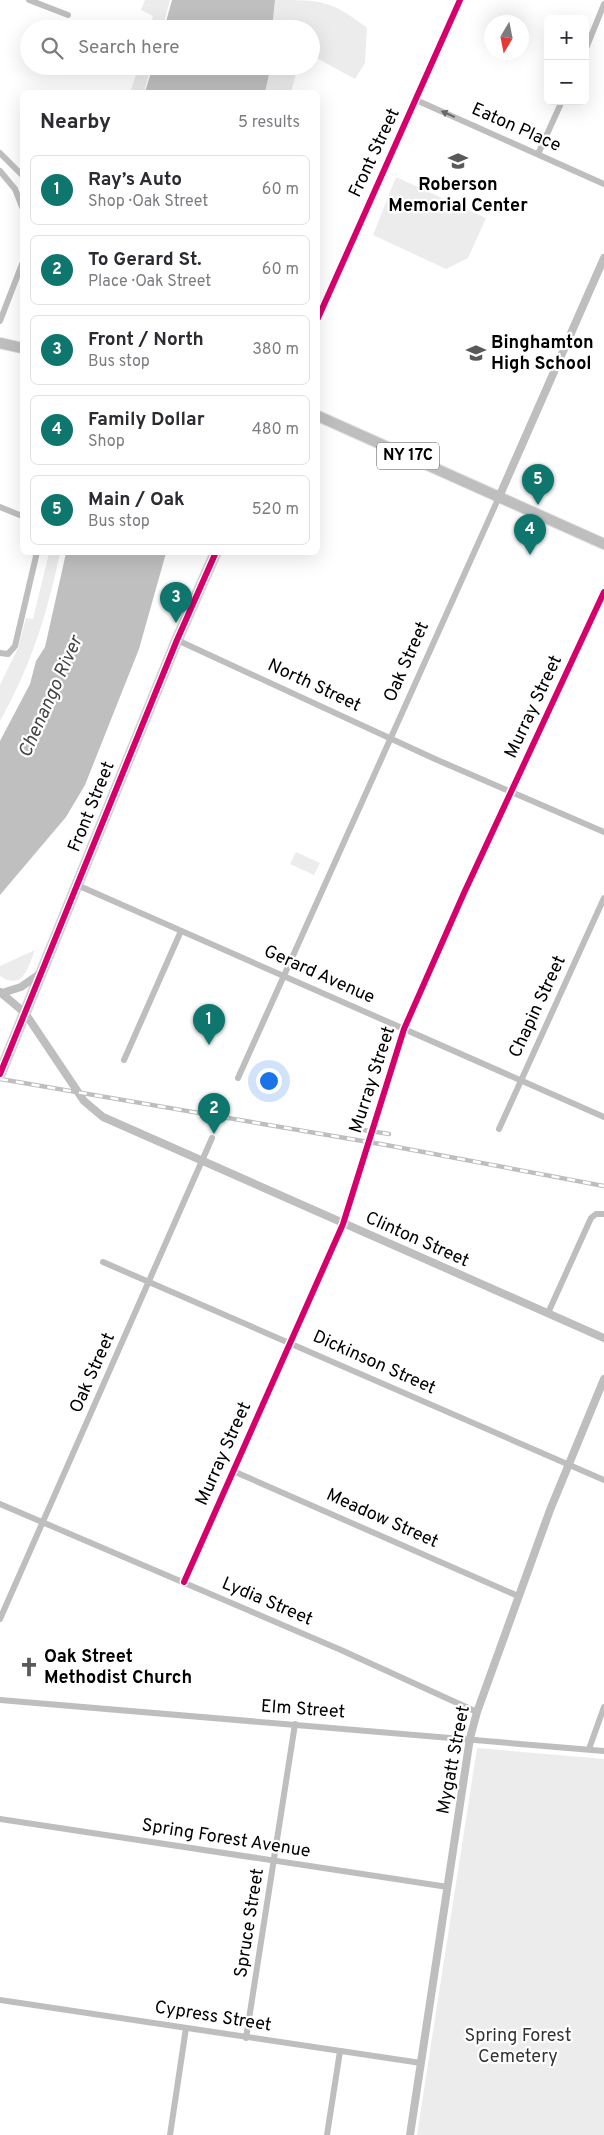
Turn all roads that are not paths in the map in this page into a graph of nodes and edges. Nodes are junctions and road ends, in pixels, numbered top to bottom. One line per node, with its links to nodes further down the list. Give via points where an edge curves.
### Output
1 (29, 0): 4 (street)
2 (460, 0): 6 (street, Front Street)
3 (604, 4): 5 (street)
4 (68, 15)
5 (589, 41)
6 (416, 100): 9 (street, Eaton Place, one-way to 6); 16 (street, Front Street)
7 (560, 105): 9 (street)
8 (0, 153): 11 (street)
9 (538, 154): 12 (street, Eaton Place)
10 (0, 171): 13 (street, via 15,189)
11 (20, 173)
12 (604, 184)
13 (20, 202)
14 (603, 262): 21 (street, Oak Street)
15 (20, 269): 17 (street)
16 (320, 314)
17 (0, 321)
18 (0, 344): 19 (main road)
19 (20, 348)
20 (320, 417): 21 (main road, NY 17C)
21 (499, 497): 24 (main road, NY 17C); 30 (street, Oak Street)
22 (0, 507): 23 (street)
23 (20, 515)
24 (604, 544)
25 (36, 555): 29 (street, via 16,642 8,654)
26 (215, 555): 28 (main road, Front Street)
27 (604, 592): 31 (street, Murray Street)
28 (177, 640): 30 (street, North Street); 33 (main road, Front Street)
29 (0, 653)
30 (390, 737): 31 (street, North Street); 37 (street, Oak Street)
31 (512, 791): 32 (street, North Street); 40 (street, Murray Street)
32 (604, 832)
33 (76, 885): 35 (street, Gerard Avenue); 36 (main road, Front Street)
34 (604, 898): 44 (street, Chapin Street)
35 (181, 931): 37 (street, Gerard Avenue); 41 (street)
36 (41, 973): 38 (street, via 18,989); 39 (main road, Front Street)
37 (283, 976): 40 (street, Gerard Avenue); 43 (street, Oak Street)
38 (1, 993): 39 (street, Clinton Street)
39 (25, 1013): 42 (main road, Front Street); 48 (street, Clinton Street, via 84,1101 96,1112 109,1121)
40 (404, 1030): 44 (street, Gerard Avenue); 50 (street, Murray Street)
41 (124, 1060)
42 (0, 1074)
43 (238, 1078)
44 (521, 1080): 45 (street, Gerard Avenue); 46 (street, Chapin Street)
45 (604, 1117)
46 (499, 1129)
47 (212, 1138): 48 (street, Oak Street)
48 (202, 1161): 50 (street, Clinton Street); 52 (street, Oak Street)
49 (604, 1214): 53 (street, via 591,1218)
50 (343, 1224): 53 (street, Clinton Street); 55 (street, Murray Street)
51 (104, 1262): 52 (street, Dickinson Street)
52 (149, 1282): 55 (street, Dickinson Street); 61 (street, Oak Street)
53 (548, 1314): 54 (street, Clinton Street)
54 (604, 1338)
55 (289, 1342): 57 (street, Dickinson Street); 58 (street, Murray Street)
56 (604, 1379): 57 (street, Mygatt Street)
57 (568, 1464): 59 (street, Dickinson Street); 63 (street, Mygatt Street)
58 (232, 1470): 62 (street, Murray Street); 63 (street, Meadow Street)
59 (604, 1480)
60 (0, 1504): 61 (street, Lydia Street)
61 (43, 1522): 62 (street, Lydia Street); 64 (street, Oak Street)
62 (184, 1582): 67 (street, Lydia Street)
63 (518, 1596): 67 (street, Mygatt Street)
64 (0, 1620)
65 (0, 1700): 68 (street, Elm Street)
66 (604, 1706): 70 (street)
67 (477, 1712): 69 (street, Mygatt Street)
68 (295, 1724): 69 (street, Elm Street); 73 (street, Spruce Street)
69 (470, 1738): 70 (street, Elm Street); 74 (street, Mygatt Street)
70 (589, 1749): 71 (street, Elm Street)
71 (604, 1751)
72 (0, 1819): 73 (street, Spring Forest Avenue)
73 (275, 1862): 74 (street, Spring Forest Avenue); 77 (street, Spruce Street)
74 (448, 1888): 79 (street, Mygatt Street)
75 (0, 2000): 76 (street, Cypress Street)
76 (186, 2028): 77 (street, Cypress Street); 80 (street)
77 (246, 2038): 78 (street, Cypress Street)
78 (340, 2051): 79 (street, Cypress Street); 81 (street)
79 (421, 2063): 82 (street, Mygatt Street)
80 (170, 2135)
81 (327, 2135)
82 (410, 2135)

